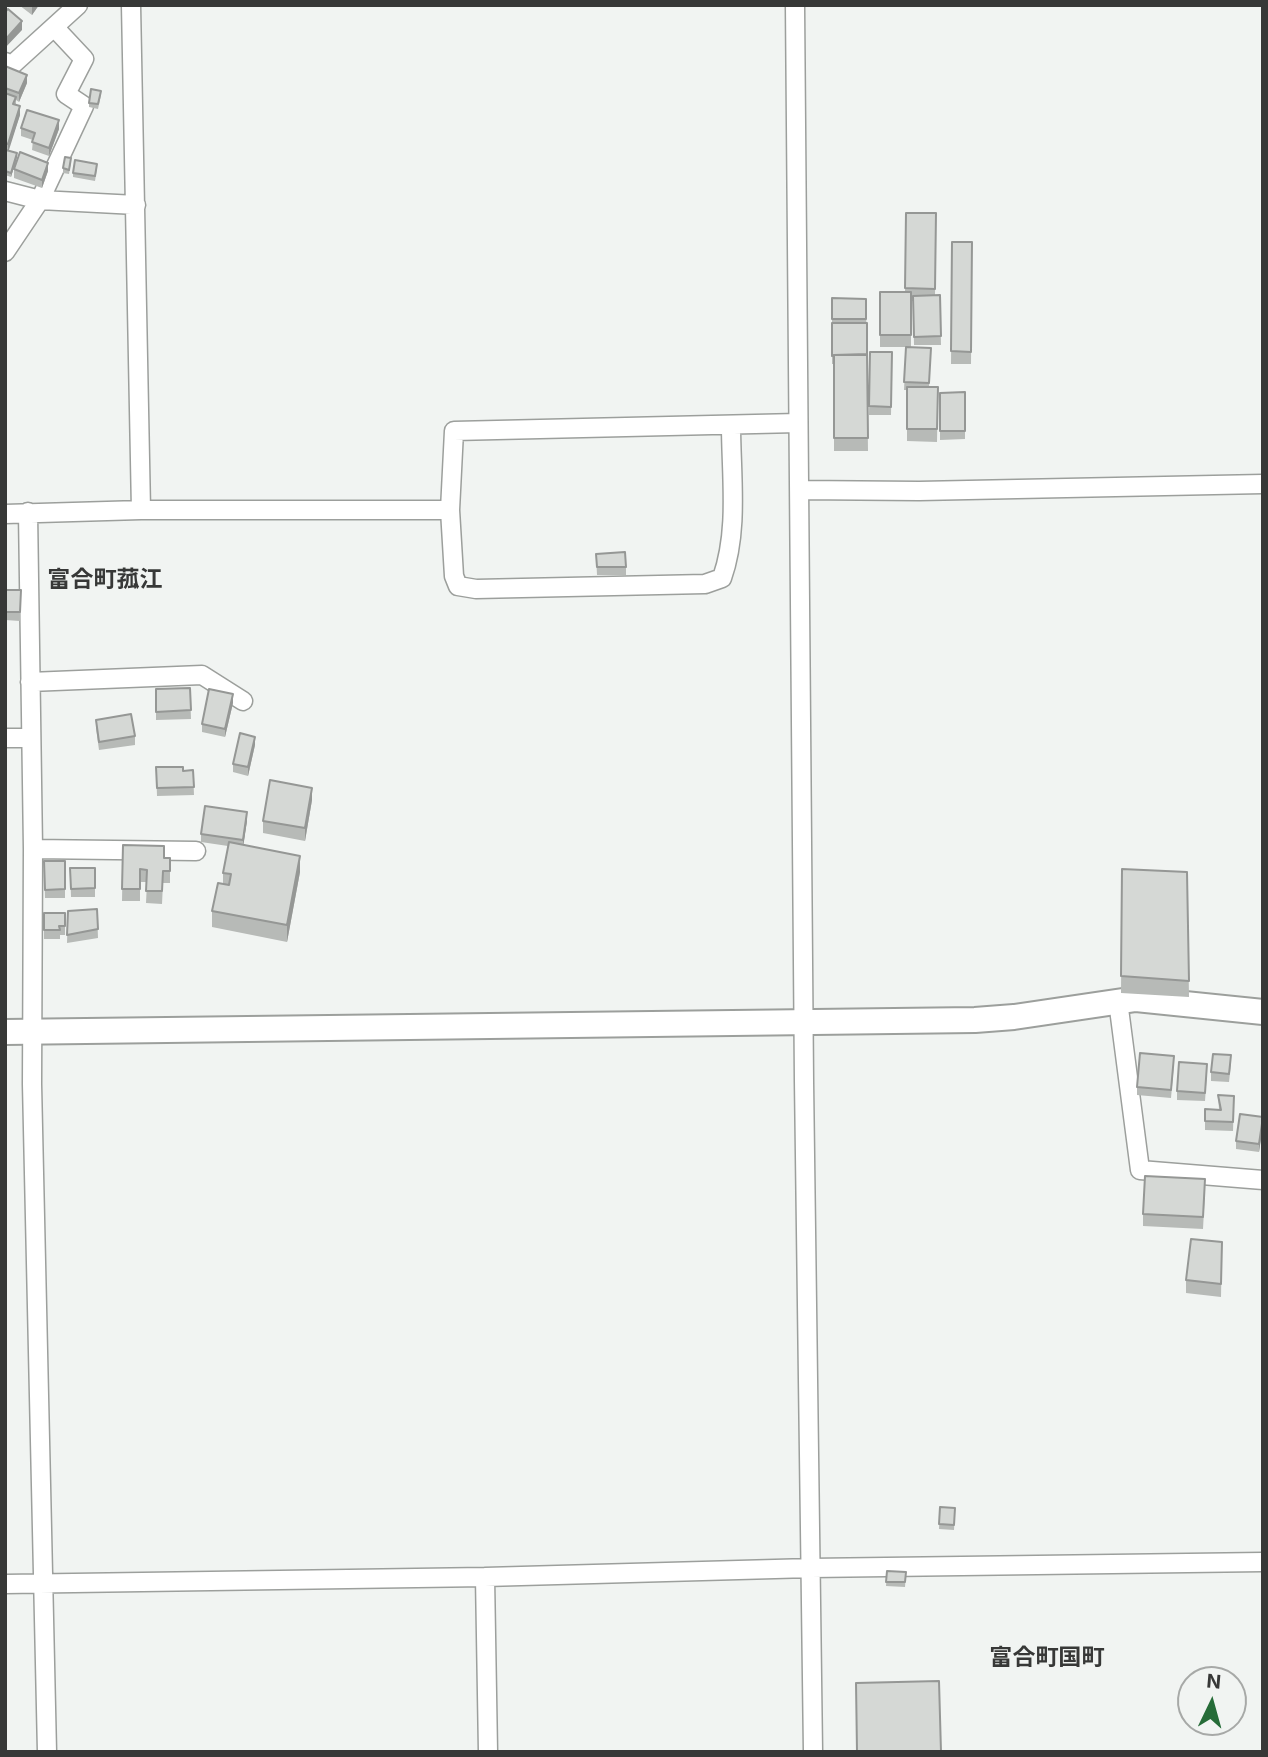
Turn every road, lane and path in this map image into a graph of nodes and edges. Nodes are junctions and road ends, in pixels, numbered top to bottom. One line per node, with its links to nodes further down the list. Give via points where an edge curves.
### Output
1 (78, 5): 4 (street)
2 (131, 5): 8 (street)
3 (795, 5): 10 (street)
4 (54, 27): 5 (street, via 12,65); 7 (street, via 84,59 65,94 83,106)
5 (5, 62)
6 (5, 191): 7 (street)
7 (40, 200): 8 (street); 9 (street)
8 (135, 205): 14 (street)
9 (5, 252)
10 (798, 423): 11 (street); 13 (street)
11 (731, 425): 15 (street, via 454,431); 15 (street, via 729,559 722,578 705,584 465,589 454,576)
12 (1263, 484): 13 (street)
13 (800, 490): 26 (street)
14 (141, 510): 15 (street); 16 (street)
15 (450, 510)
16 (28, 512): 17 (street); 18 (street)
17 (5, 514)
18 (30, 682): 19 (street, via 202,675); 21 (street)
19 (243, 701)
20 (5, 738): 21 (street)
21 (31, 738): 22 (street)
22 (33, 849): 23 (street); 27 (street)
23 (195, 851)
24 (1118, 1001): 25 (street); 26 (street, via 975,1020); 29 (street, via 1140,1170)
25 (1263, 1012)
26 (805, 1023): 27 (street); 31 (street)
27 (34, 1031): 28 (street); 34 (street)
28 (5, 1032)
29 (1263, 1180)
30 (1263, 1562): 31 (street)
31 (811, 1568): 32 (street); 37 (street)
32 (485, 1577): 34 (street); 36 (street)
33 (5, 1584): 34 (street)
34 (42, 1584): 35 (street)
35 (47, 1752)
36 (488, 1752)
37 (813, 1752)

